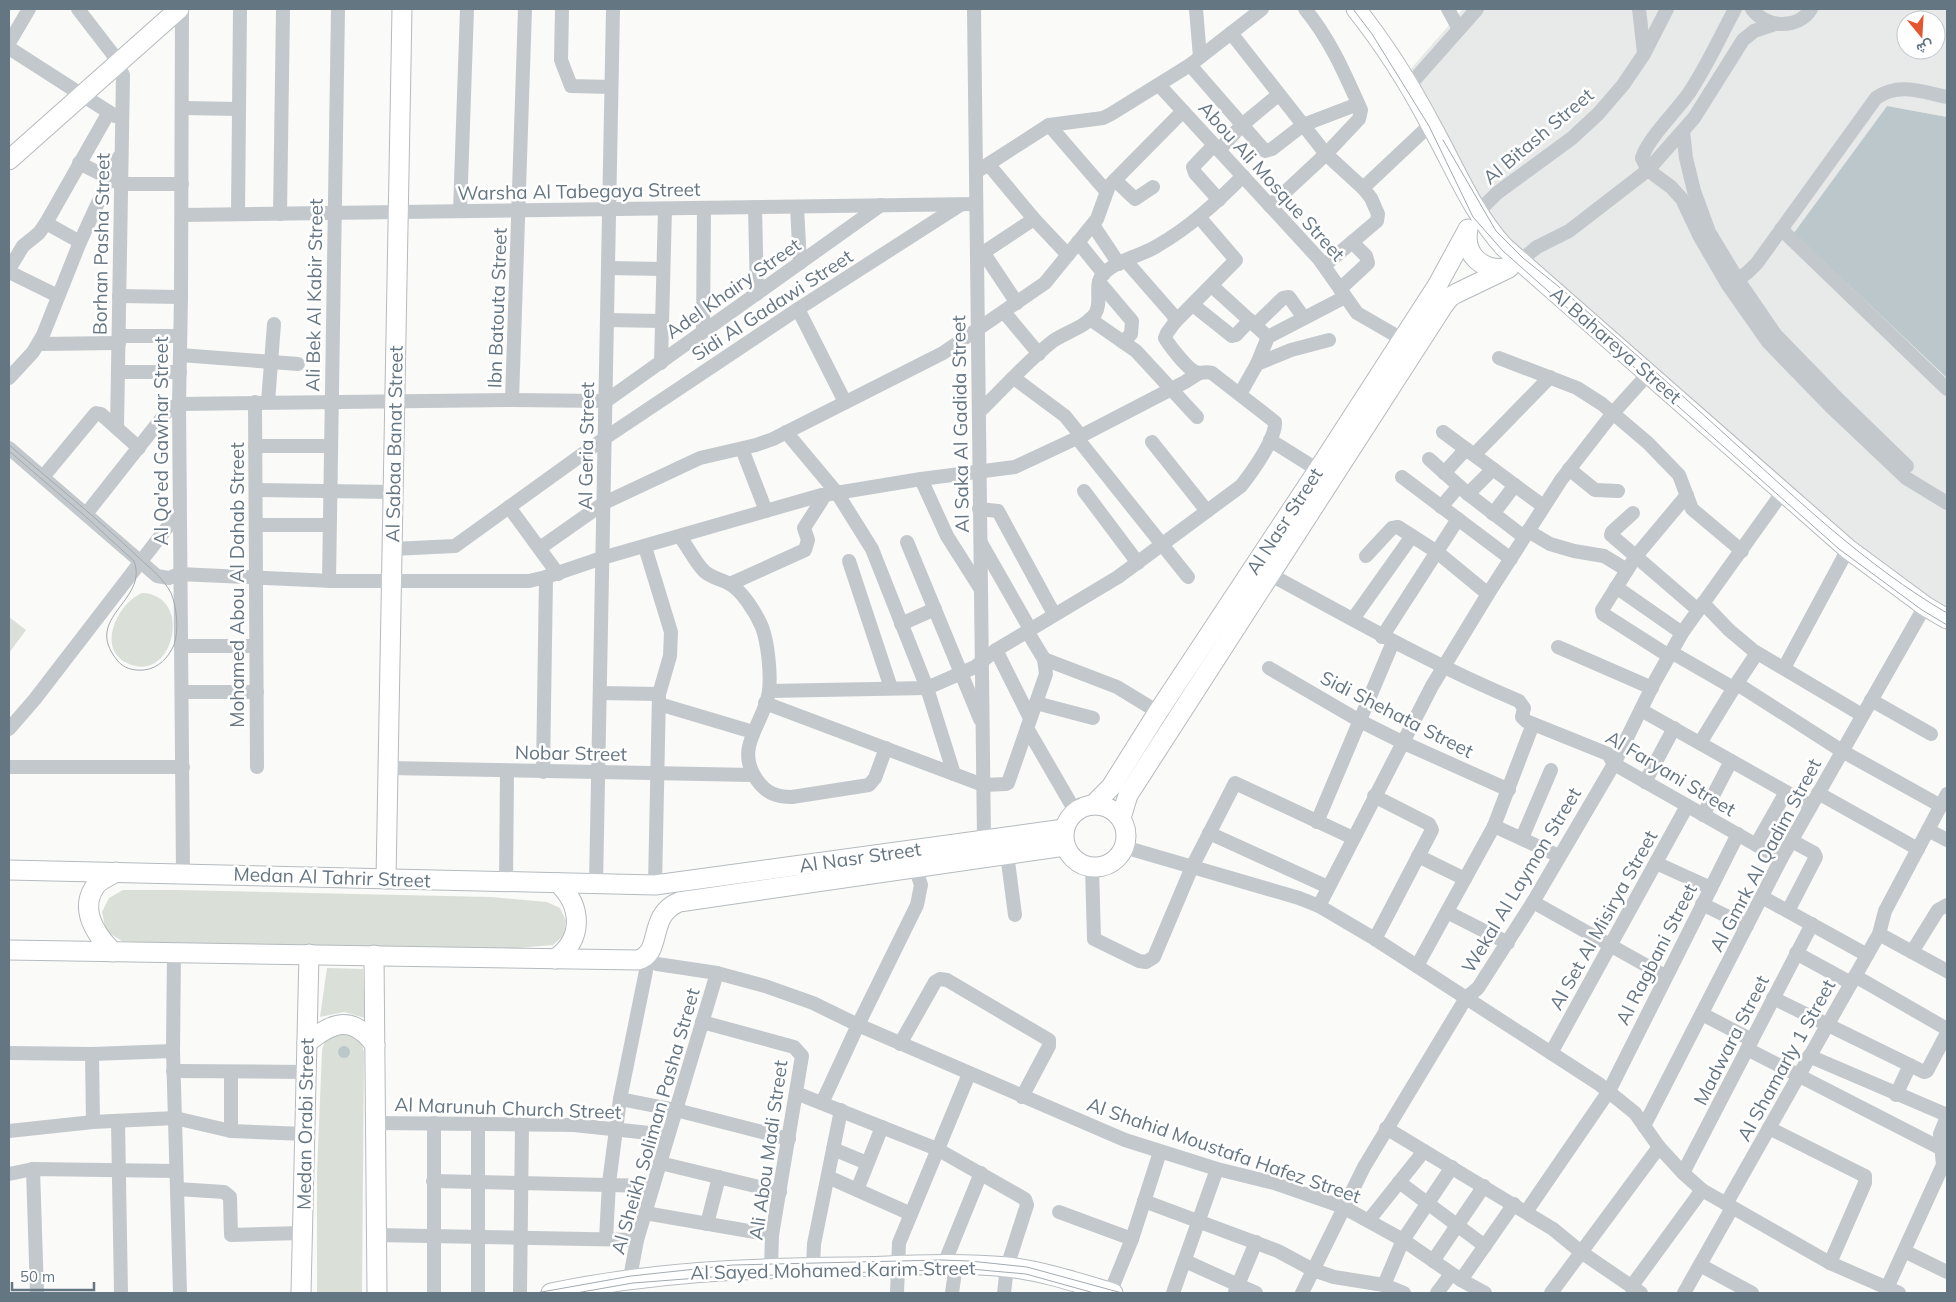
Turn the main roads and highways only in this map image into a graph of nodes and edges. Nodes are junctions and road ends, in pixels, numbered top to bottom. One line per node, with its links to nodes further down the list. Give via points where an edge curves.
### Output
1 (181, 9): 4 (main road)
2 (402, 9): 16 (main road, Al Sabaa Banat Street)
3 (1356, 9): 5 (main road, Al Bahareya Street, via 1377,36 1431,124)
4 (9, 160)
5 (1477, 213): 6 (main road, Al Nasr Street); 7 (main road, Al Bahareya Street)
6 (1467, 231): 7 (main road, via 1469,250 1481,264 1490,268); 8 (main road, Al Nasr Street)
7 (1519, 261): 9 (main road, Al Nasr Street); 10 (main road, Al Bahareya Street, via 1848,549 1924,606)
8 (1448, 266): 9 (main road, via 1463,271); 11 (main road, Al Nasr Street, via 1111,786)
9 (1471, 286): 12 (main road, Al Nasr Street, via 1450,297 1443,306 1128,795)
10 (1947, 619)
11 (1093, 805): 12 (main road, via 1109,808); 13 (main road, via 1075,811 1067,822)
12 (1121, 818): 13 (main road, via 1126,832 1124,847 1120,856 1102,866 1092,867 1076,860)
13 (1065, 837): 18 (main road, Al Nasr Street, via 984,840); 23 (main road, Al Nasr Street, via 1007,854 679,902 661,915 652,944 637,959)
14 (9, 870): 15 (main road, Medan Al Tahrir Street)
15 (116, 872): 16 (main road, Medan Al Tahrir Street); 20 (main road, via 96,885 90,898 89,912 92,926)
16 (386, 879): 17 (main road, Medan Al Tahrir Street)
17 (558, 883): 18 (main road, Medan Al Tahrir Street); 23 (main road, via 569,894 576,919 570,945)
18 (655, 885)
19 (9, 950): 20 (main road)
20 (113, 952): 21 (main road)
21 (309, 954): 22 (main road); 24 (main road, Medan Orabi Street)
22 (374, 955): 23 (main road); 25 (main road)
23 (555, 959)
24 (307, 1042): 25 (main road, via 321,1031 344,1024 366,1033); 26 (main road, Medan Orabi Street)
25 (375, 1045): 27 (main road)
26 (301, 1293)
27 (377, 1293)
28 (551, 1293): 29 (main road, Al Sayed Mohamed Karim Street, via 630,1278 723,1269 950,1264 1038,1273)
29 (1111, 1293)

